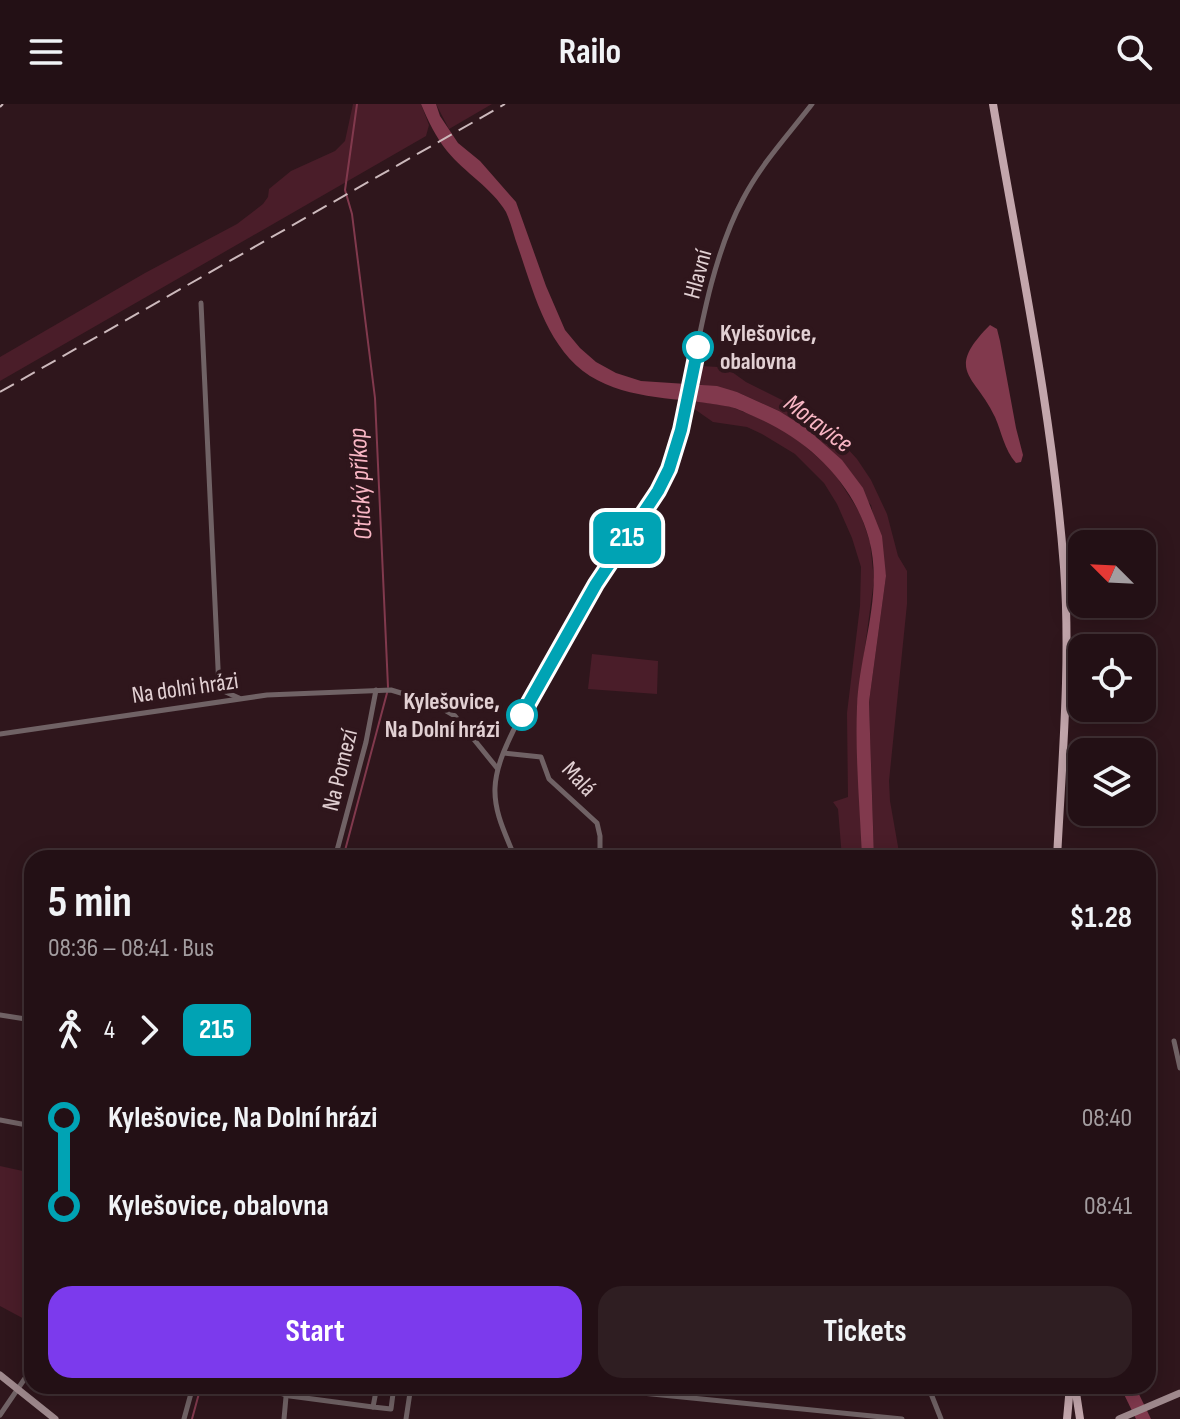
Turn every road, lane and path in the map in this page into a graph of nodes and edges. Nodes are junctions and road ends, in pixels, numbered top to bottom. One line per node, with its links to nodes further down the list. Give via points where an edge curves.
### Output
1 (812, 104): 7 (street, Hlavní, via 755,179 736,214 718,266 675,454 658,491 578,615)
2 (993, 104): 12 (main road, via 1055,475 1064,569 1067,642)
3 (201, 303): 5 (street, via 219,689)
4 (379, 690): 5 (street, Na dolni hrázi); 8 (street, Na dolni hrázi, via 431,702 455,716); 9 (street, Na Pomezí)
5 (240, 698): 6 (street, Na dolni hrázi)
6 (0, 734)
7 (504, 753): 8 (street, Hlavní); 11 (street, Malá, via 541,757 549,779 597,823)
8 (498, 769): 10 (street, Hlavní, via 496,807)
9 (337, 850)
10 (512, 850)
11 (600, 850)
12 (1057, 850)
13 (0, 1015): 14 (street)
14 (24, 1019)
15 (1174, 1041): 16 (street)
16 (1180, 1068)
17 (0, 1120): 18 (street)
18 (24, 1124)
19 (0, 1375): 21 (main road)
20 (24, 1380): 21 (street)
21 (19, 1388): 22 (main road); 35 (street)
22 (24, 1392)
23 (26, 1394): 37 (main road)
24 (191, 1394): 38 (street)
25 (285, 1394): 34 (street); 39 (street)
26 (375, 1394): 34 (street)
27 (393, 1394): 34 (street, via 391,1409)
28 (410, 1394): 40 (street)
29 (645, 1394): 36 (street)
30 (931, 1394): 42 (street)
31 (1071, 1394): 43 (main road)
32 (1074, 1394): 44 (main road)
33 (1176, 1395): 45 (main road)
34 (373, 1407)
35 (0, 1415)
36 (832, 1415): 41 (street)
37 (55, 1419)
38 (184, 1419)
39 (284, 1419)
40 (406, 1419)
41 (902, 1419)
42 (941, 1419)
43 (1067, 1419)
44 (1080, 1419)
45 (1119, 1419)

